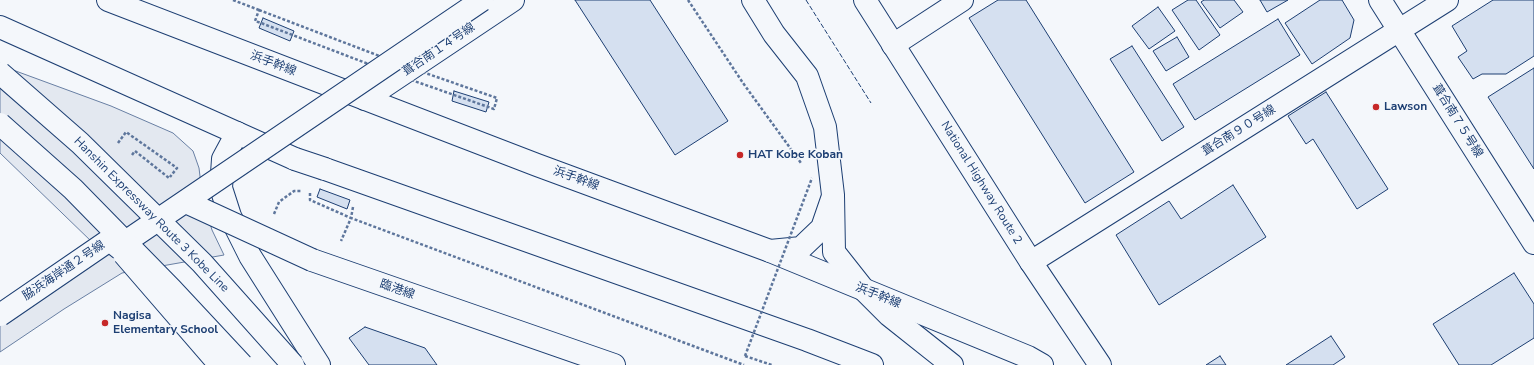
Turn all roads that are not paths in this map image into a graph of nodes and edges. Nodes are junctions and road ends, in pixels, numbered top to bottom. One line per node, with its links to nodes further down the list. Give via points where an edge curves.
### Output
1 (108, 0): 9 (main road, 浜手幹線)
2 (482, 0): 18 (main road, 脇浜海岸通２号線, bridge)
3 (513, 0): 14 (main road, 葺合南１４号線)
4 (753, 0): 17 (main road, via 774,34 807,76 825,127)
5 (865, 0): 12 (main road, National Highway Route 2)
6 (962, 0): 12 (main road)
7 (1380, 0): 11 (main road, 葺合南７５号線)
8 (1447, 0): 11 (main road, 葺合南９０号線)
9 (141, 8): 14 (main road, 浜手幹線)
10 (0, 27): 16 (main road)
11 (1400, 30): 19 (main road, 葺合南７５号線); 22 (main road, 葺合南９０号線)
12 (893, 45): 22 (main road, National Highway Route 2)
13 (0, 73): 27 (main road, Hanshin Expressway Route 3 Kobe Line, bridge, via 80,143 202,263)
14 (365, 99): 21 (main road, 浜手幹線)
15 (0, 124): 26 (main road, bridge, via 73,189)
16 (237, 133): 28 (main road, via 223,159 221,188 230,216 250,256); 30 (main road, bridge, via 295,159)
17 (834, 195): 21 (main road, via 822,228 801,248); 23 (main road, via 834,252)
18 (186, 202): 20 (main road, 脇浜海岸通２号線, bridge); 29 (main road, 臨港線, bridge, via 312,260)
19 (1534, 242)
20 (118, 247): 24 (main road, 脇浜海岸通２号線, bridge, via 110,240); 25 (main road, bridge)
21 (770, 251): 23 (main road, 浜手幹線)
22 (1031, 262): 33 (main road, National Highway Route 2)
23 (864, 290): 31 (main road, via 890,315); 32 (main road, 浜手幹線)
24 (0, 314)
25 (220, 365)
26 (242, 365)
27 (293, 365)
28 (319, 365)
29 (614, 365)
30 (872, 365)
31 (952, 365)
32 (1042, 365)
33 (1100, 365)

